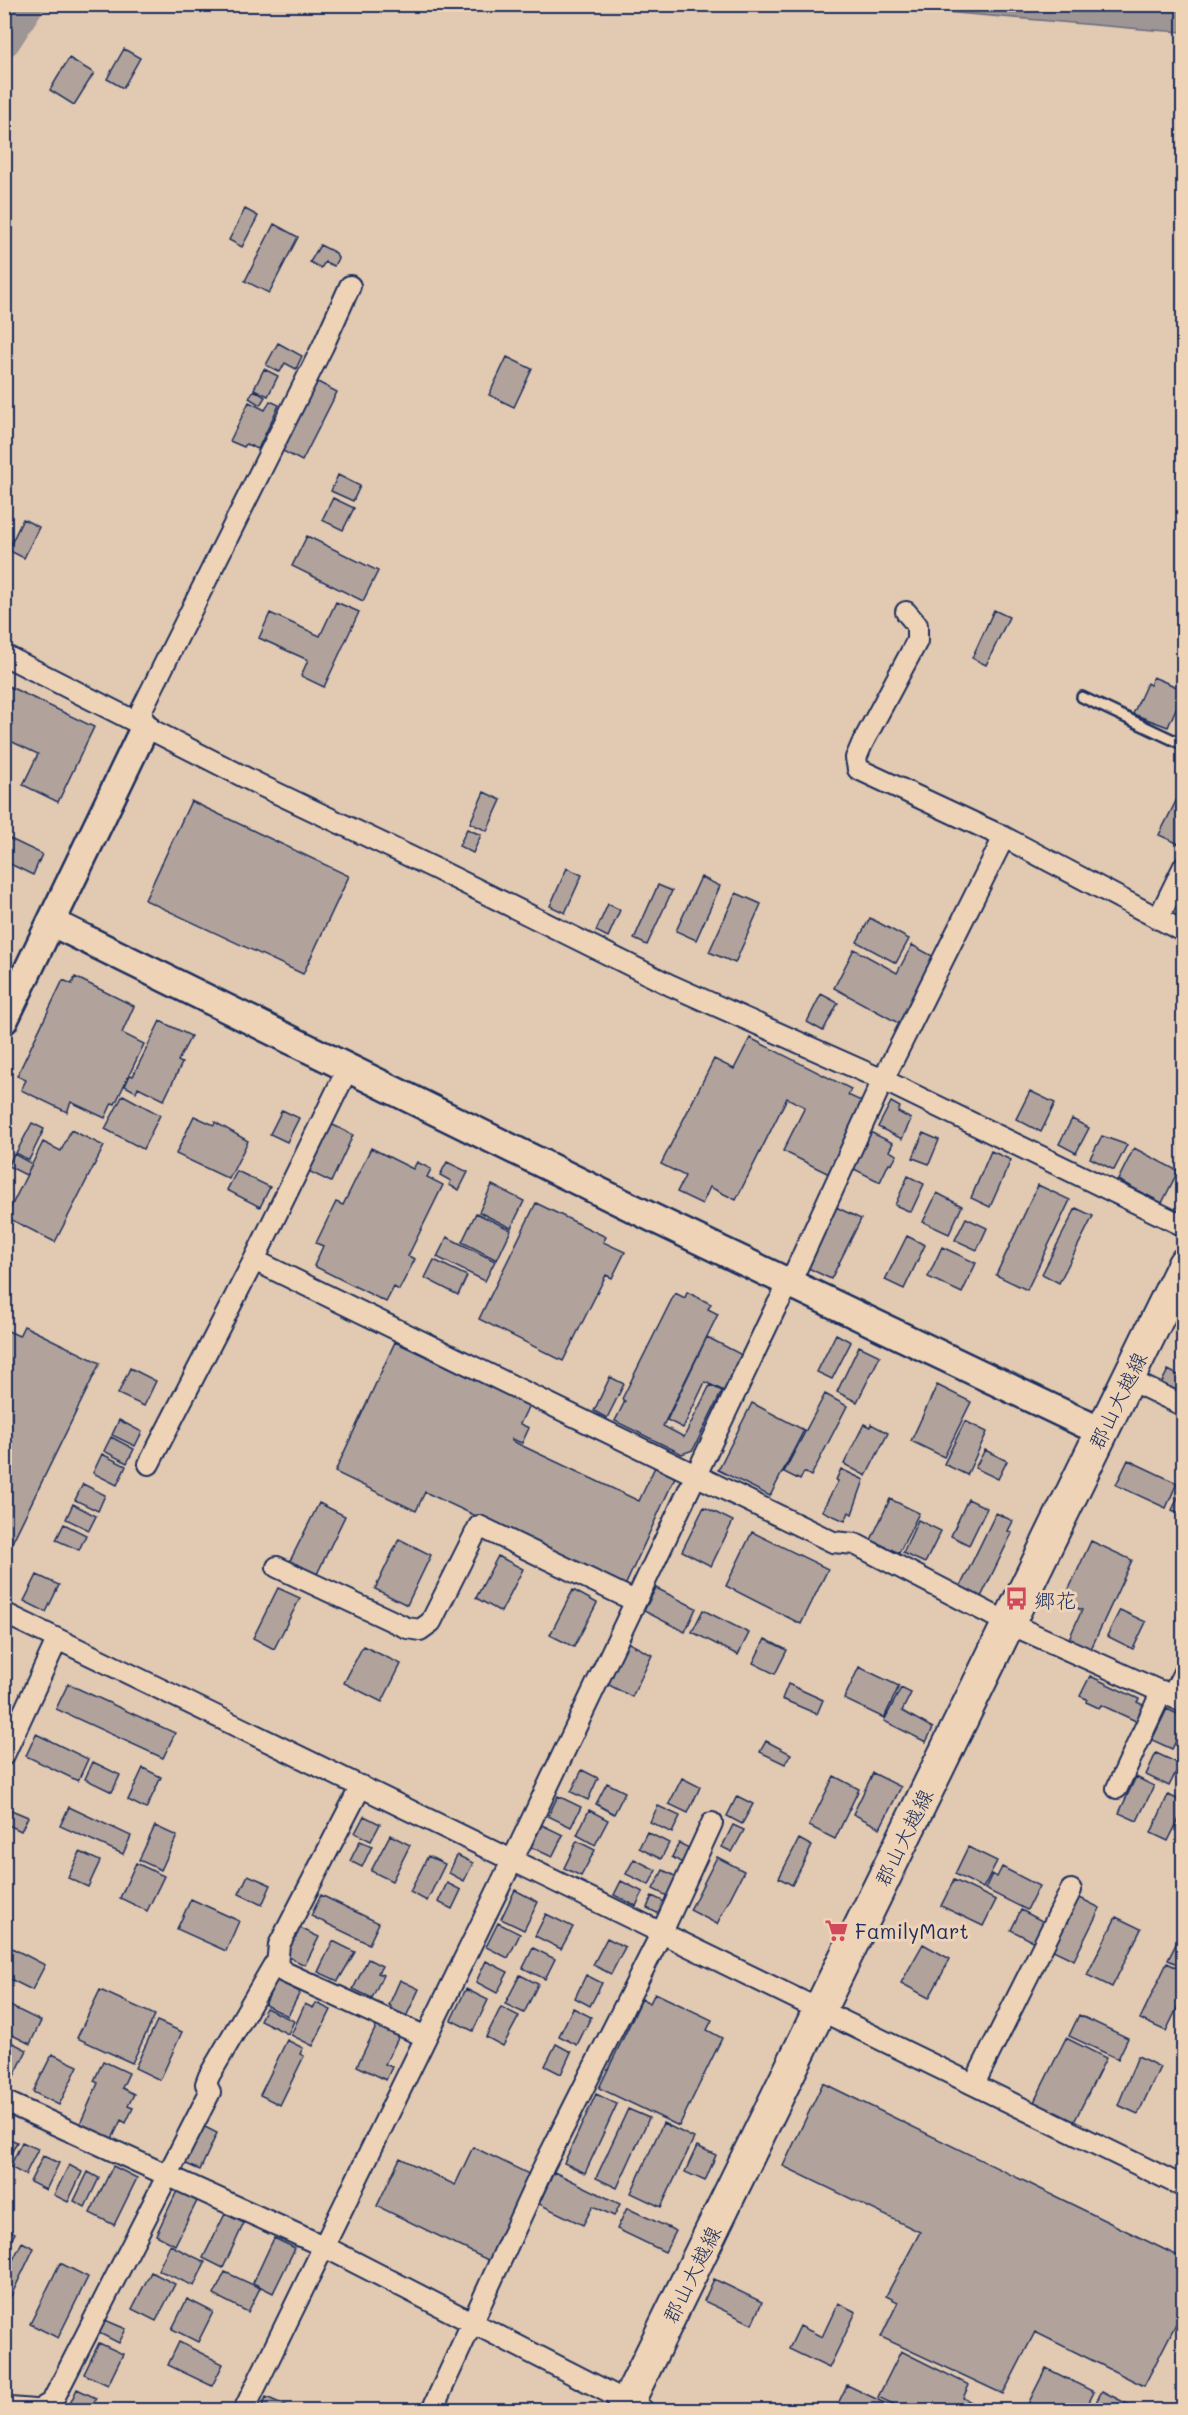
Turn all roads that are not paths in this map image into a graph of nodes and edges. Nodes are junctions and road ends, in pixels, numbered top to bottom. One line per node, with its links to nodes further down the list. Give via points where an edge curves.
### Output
1 (350, 286): 5 (street, via 141,711)
2 (906, 612): 7 (street, via 917,625 916,641 862,744 856,758 858,769)
3 (4, 655): 5 (street)
4 (1082, 698): 6 (lane)
5 (145, 727): 10 (street); 14 (street, via 670,985)
6 (1184, 745)
7 (1004, 837): 9 (street); 14 (street)
8 (1184, 866): 9 (street)
9 (1158, 919): 11 (street)
10 (52, 923): 12 (street); 13 (street)
11 (1184, 932)
12 (4, 1020)
13 (348, 1068): 16 (street); 18 (street)
14 (883, 1080): 15 (street); 18 (street)
15 (1184, 1226)
16 (254, 1260): 22 (street); 23 (street)
17 (1184, 1264): 19 (main road, 郡山大越線)
18 (790, 1283): 21 (street); 23 (street)
19 (1128, 1379): 20 (street); 21 (main road, 郡山大越線)
20 (1184, 1406)
21 (1102, 1432): 27 (main road, 郡山大越線)
22 (149, 1464)
23 (696, 1473): 25 (street); 27 (street, via 833,1542 855,1544)
24 (277, 1567): 25 (street, via 407,1628 420,1630 432,1622 479,1526)
25 (635, 1601): 35 (street)
26 (4, 1613): 28 (street)
27 (1010, 1624): 30 (street); 39 (main road, 郡山大越線)
28 (57, 1640): 31 (street); 32 (street)
29 (1184, 1672): 30 (street)
30 (1173, 1696): 33 (street)
31 (4, 1755)
32 (361, 1786): 35 (street); 38 (street, via 279,1945)
33 (1117, 1788)
34 (712, 1823): 37 (street)
35 (513, 1859): 37 (street); 40 (street)
36 (1071, 1890): 41 (street)
37 (662, 1932): 39 (street); 46 (street, via 544,2166)
38 (277, 1965): 40 (street); 43 (street, via 209,2076 206,2084 210,2092)
39 (819, 2010): 41 (street); 48 (main road, 郡山大越線)
40 (426, 2037): 45 (street)
41 (974, 2084): 44 (street)
42 (4, 2101): 43 (street)
43 (166, 2175): 45 (street); 50 (street, via 52,2402)
44 (1184, 2187)
45 (323, 2246): 46 (street); 51 (street)
46 (472, 2323): 48 (street); 52 (street)
47 (9, 2404): 49 (street)
48 (632, 2408)
49 (34, 2410)
50 (39, 2410)
51 (244, 2410)
52 (432, 2410)

